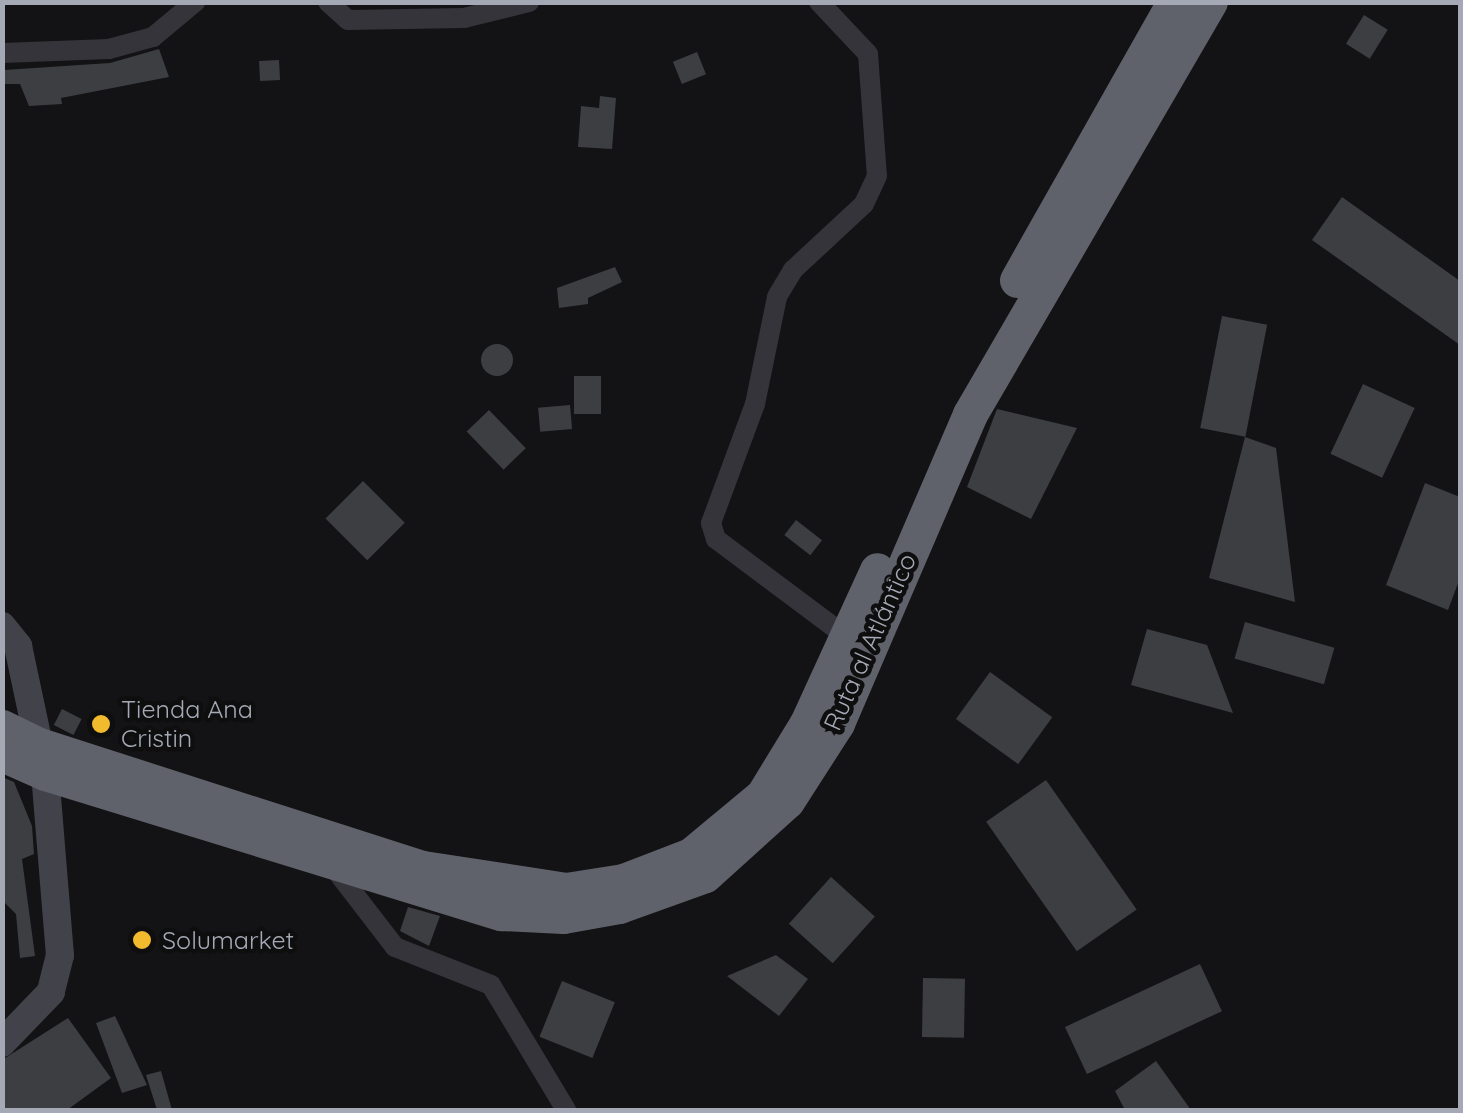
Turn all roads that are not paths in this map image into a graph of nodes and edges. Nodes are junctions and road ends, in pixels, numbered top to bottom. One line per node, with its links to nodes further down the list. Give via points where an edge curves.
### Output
1 (195, 2): 7 (street, via 153,37 109,49)
2 (328, 2): 3 (street, via 348,20 464,18)
3 (529, 2)
4 (819, 2): 10 (street, via 868,54 877,176 864,204 793,270 777,297 754,404 712,531)
5 (1177, 2): 8 (highway, via 1173,28 1140,85 1144,90); 10 (highway, Ruta al Atlántico, via 962,380)
6 (1210, 2): 8 (highway, Ruta al Atlántico)
7 (2, 53)
8 (1165, 82): 14 (highway, Ruta al Atlántico, via 970,414 837,724 787,801 738,850 705,875 659,895 562,916 500,913)
9 (2, 626): 13 (street, via 18,646)
10 (847, 637): 13 (highway, Ruta al Atlántico, via 808,723 763,795 728,827 662,869 566,890 423,868)
11 (2, 727): 13 (highway, Ruta al Atlántico)
12 (2, 754): 13 (highway, Ruta al Atlántico)
13 (42, 759): 14 (highway, Ruta al Atlántico); 15 (street, via 60,955 51,992)
14 (331, 864): 16 (street, via 395,946 491,985)
15 (2, 1043)
16 (566, 1110)

